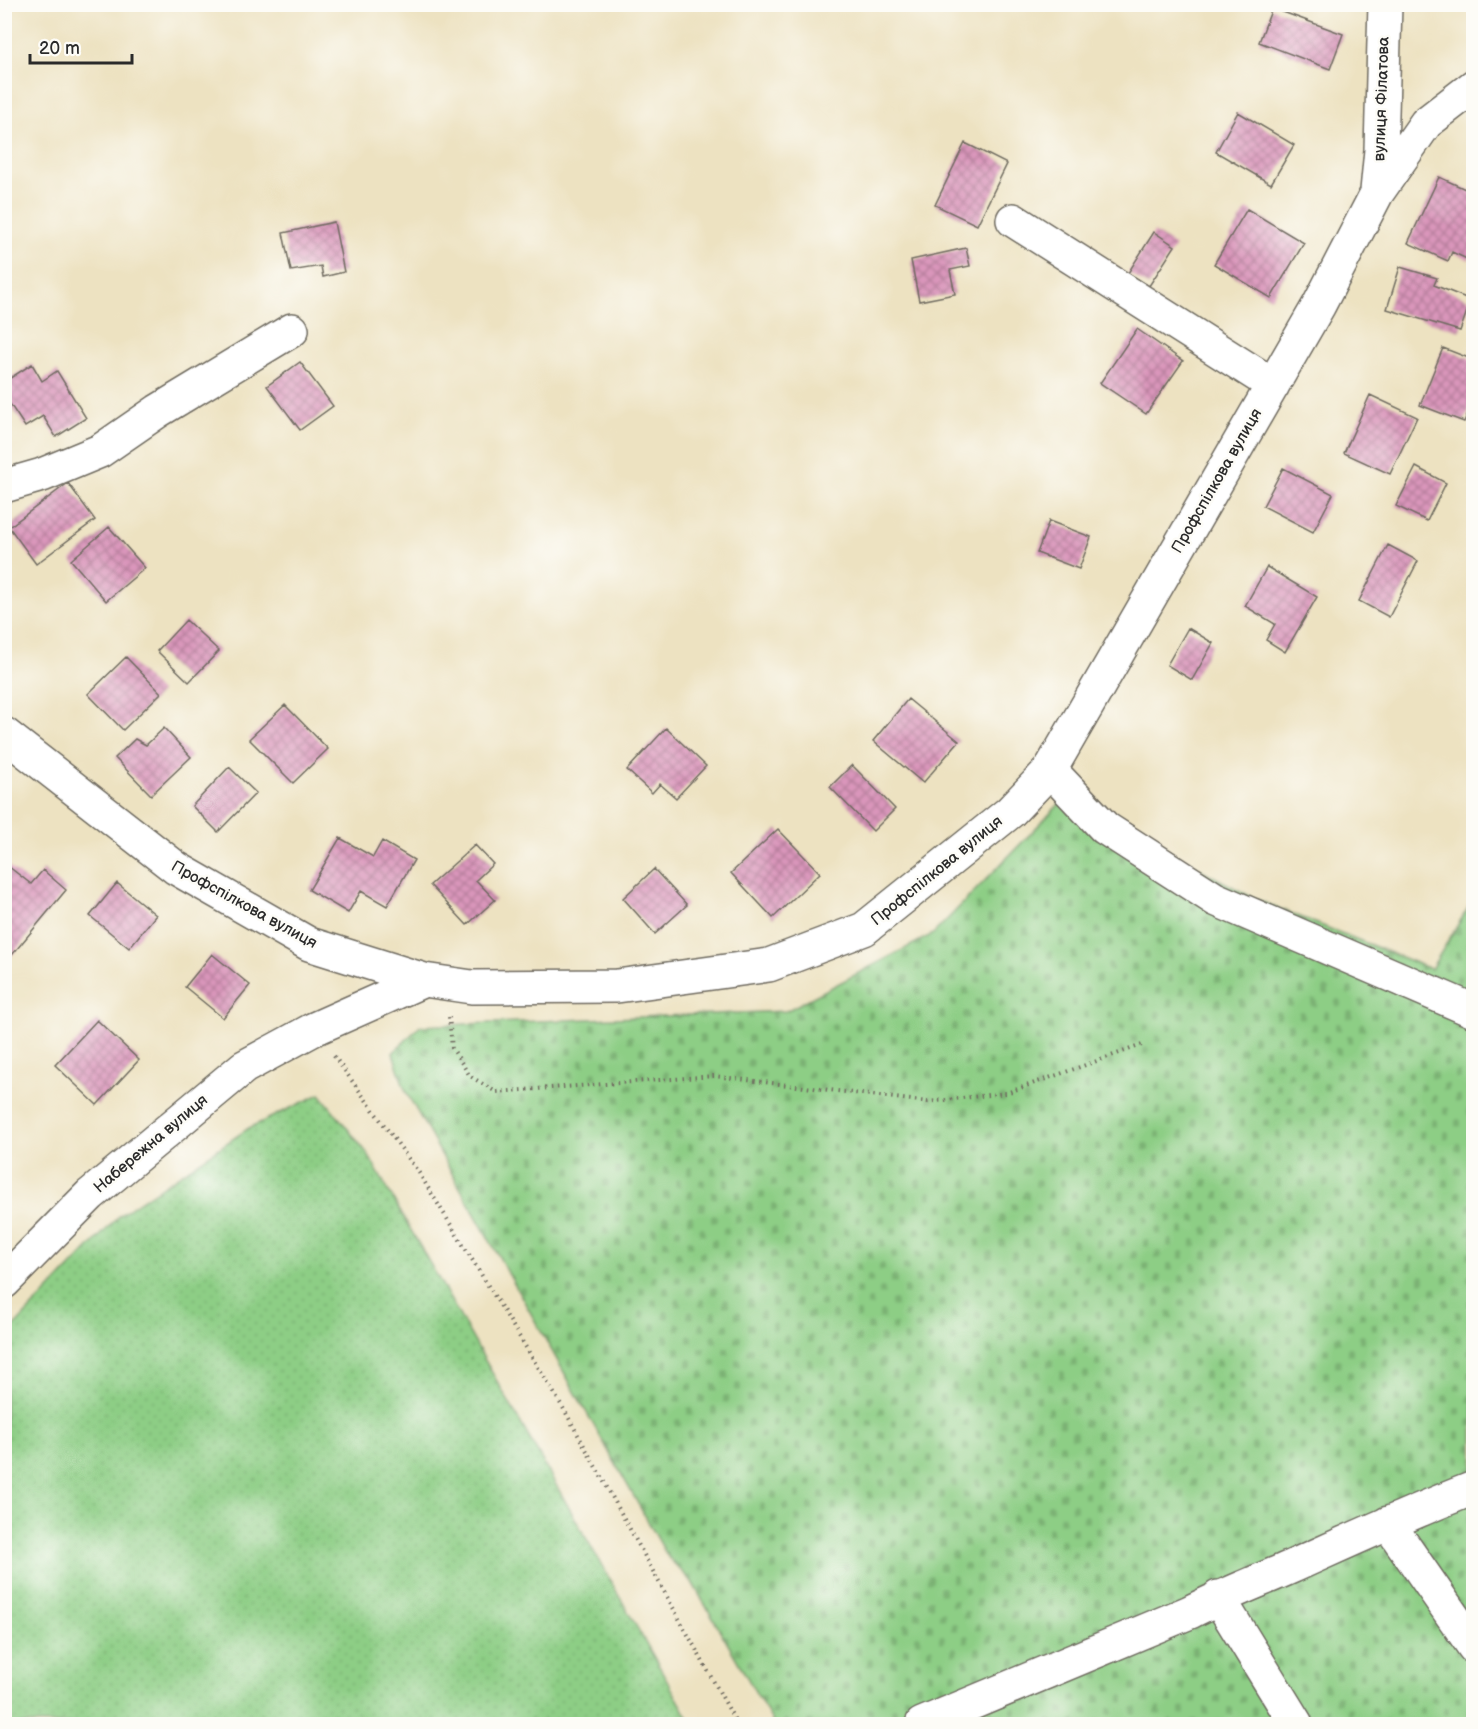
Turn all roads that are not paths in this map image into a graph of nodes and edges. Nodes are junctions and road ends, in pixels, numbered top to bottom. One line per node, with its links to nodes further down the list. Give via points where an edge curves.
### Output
1 (1385, 4): 3 (street, вулиця Філатова)
2 (1473, 86): 3 (street, Профспілкова вулиця, via 1426,123)
3 (1377, 193): 6 (street, Профспілкова вулиця)
4 (1013, 220): 6 (street)
5 (292, 330): 7 (street, via 100,451)
6 (1273, 385): 9 (street, Профспілкова вулиця)
7 (4, 486)
8 (4, 734): 10 (street, Профспілкова вулиця, via 176,868 309,944)
9 (1050, 770): 10 (street, Профспілкова вулиця, via 1010,812 864,929 769,965 617,986 472,987); 11 (street, via 1105,828 1215,899)
10 (435, 982): 12 (street, Набережна вулиця, via 314,1029 244,1067 90,1195)
11 (1473, 1011)
12 (4, 1282)
13 (1473, 1488): 14 (street)
14 (1389, 1523): 15 (street); 16 (street)
15 (1218, 1597): 17 (street); 18 (street)
16 (1473, 1647)
17 (922, 1725)
18 (1296, 1725)

